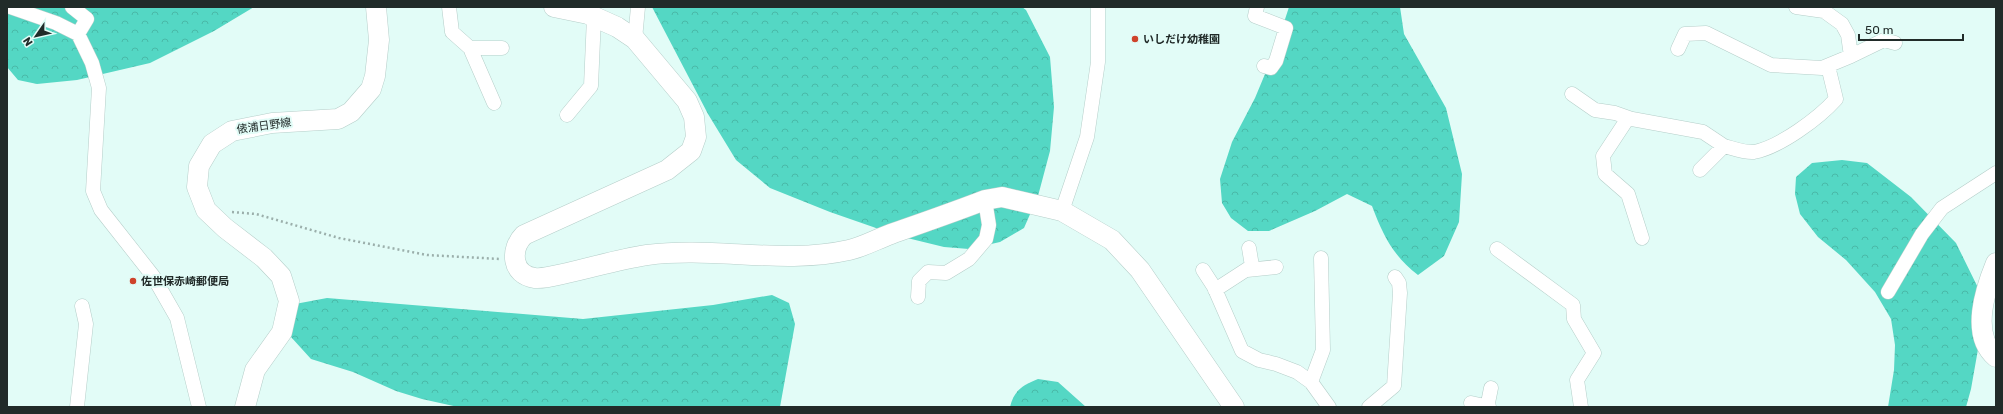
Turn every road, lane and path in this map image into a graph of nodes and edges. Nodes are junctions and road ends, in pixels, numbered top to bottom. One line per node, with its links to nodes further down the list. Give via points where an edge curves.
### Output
1 (10, 7): 11 (street, via 56,23)
2 (72, 7): 11 (street, via 87,19)
3 (376, 7): 51 (street, 俵浦日野線, via 380,40 375,76 371,89 351,112 338,119 272,123 232,131 212,144 199,166 197,187 206,210 264,258 281,276 289,301 282,332 255,370)
4 (449, 7): 14 (street, via 452,32)
5 (554, 7): 10 (street, via 567,8)
6 (638, 7): 12 (street)
7 (1098, 7): 28 (street, via 1098,62 1087,137)
8 (1257, 7): 18 (street, via 1255,16 1286,28 1276,61 1271,68)
9 (1796, 7): 17 (street, via 1824,11 1842,24 1848,35)
10 (594, 17): 12 (street, via 618,27); 22 (street, via 591,86)
11 (78, 34): 50 (street, via 92,63 99,88 93,191 101,210 153,276 177,318)
12 (635, 40): 34 (street, via 687,101 694,117 696,137 691,151 667,170 524,235 518,241)
13 (1895, 44): 17 (street, via 1884,40)
14 (470, 48): 15 (street); 21 (street)
15 (502, 48)
16 (1678, 50): 19 (street, via 1685,34 1706,33 1771,65 1822,68)
17 (1850, 56): 19 (street)
18 (1264, 66)
19 (1828, 66): 24 (street, via 1836,99 1786,140 1753,152)
20 (1572, 94): 23 (street, via 1595,110)
21 (494, 103)
22 (567, 115)
23 (1628, 118): 24 (street, via 1703,132); 30 (street, via 1603,156 1605,174 1628,194)
24 (1724, 146): 25 (street)
25 (1700, 170)
26 (1996, 173): 42 (street, via 1942,208 1922,234)
27 (985, 200): 28 (street, via 1002,197); 34 (street, via 849,250 790,256 687,253 647,255 551,277 534,278 519,269); 43 (street, via 989,224 986,239 969,259 946,272 928,272 919,281)
28 (1062, 211): 52 (street, via 1112,240 1140,270)
29 (256, 214): 34 (path, via 339,238 427,255)
30 (1642, 238)
31 (1249, 248): 38 (street, via 1252,266)
32 (1497, 249): 55 (street, via 1573,305 1574,319 1594,353 1577,380)
33 (1321, 258): 46 (street, via 1323,350)
34 (514, 260)
35 (1996, 263): 40 (street)
36 (1276, 267): 38 (street)
37 (1203, 270): 41 (street)
38 (1247, 270): 41 (street)
39 (1395, 277): 54 (street, via 1399,283 1400,293 1394,386)
40 (1991, 286): 45 (street, via 1982,309 1984,341)
41 (1215, 290): 46 (street, via 1242,352 1297,372)
42 (1888, 292)
43 (918, 297)
44 (82, 306): 49 (street, via 86,324)
45 (1996, 357)
46 (1311, 382): 53 (street)
47 (1491, 388): 48 (street, via 1489,407)
48 (1471, 403)
49 (77, 407)
50 (199, 407)
51 (245, 407)
52 (1234, 407)
53 (1329, 407)
54 (1369, 407)
55 (1581, 407)

